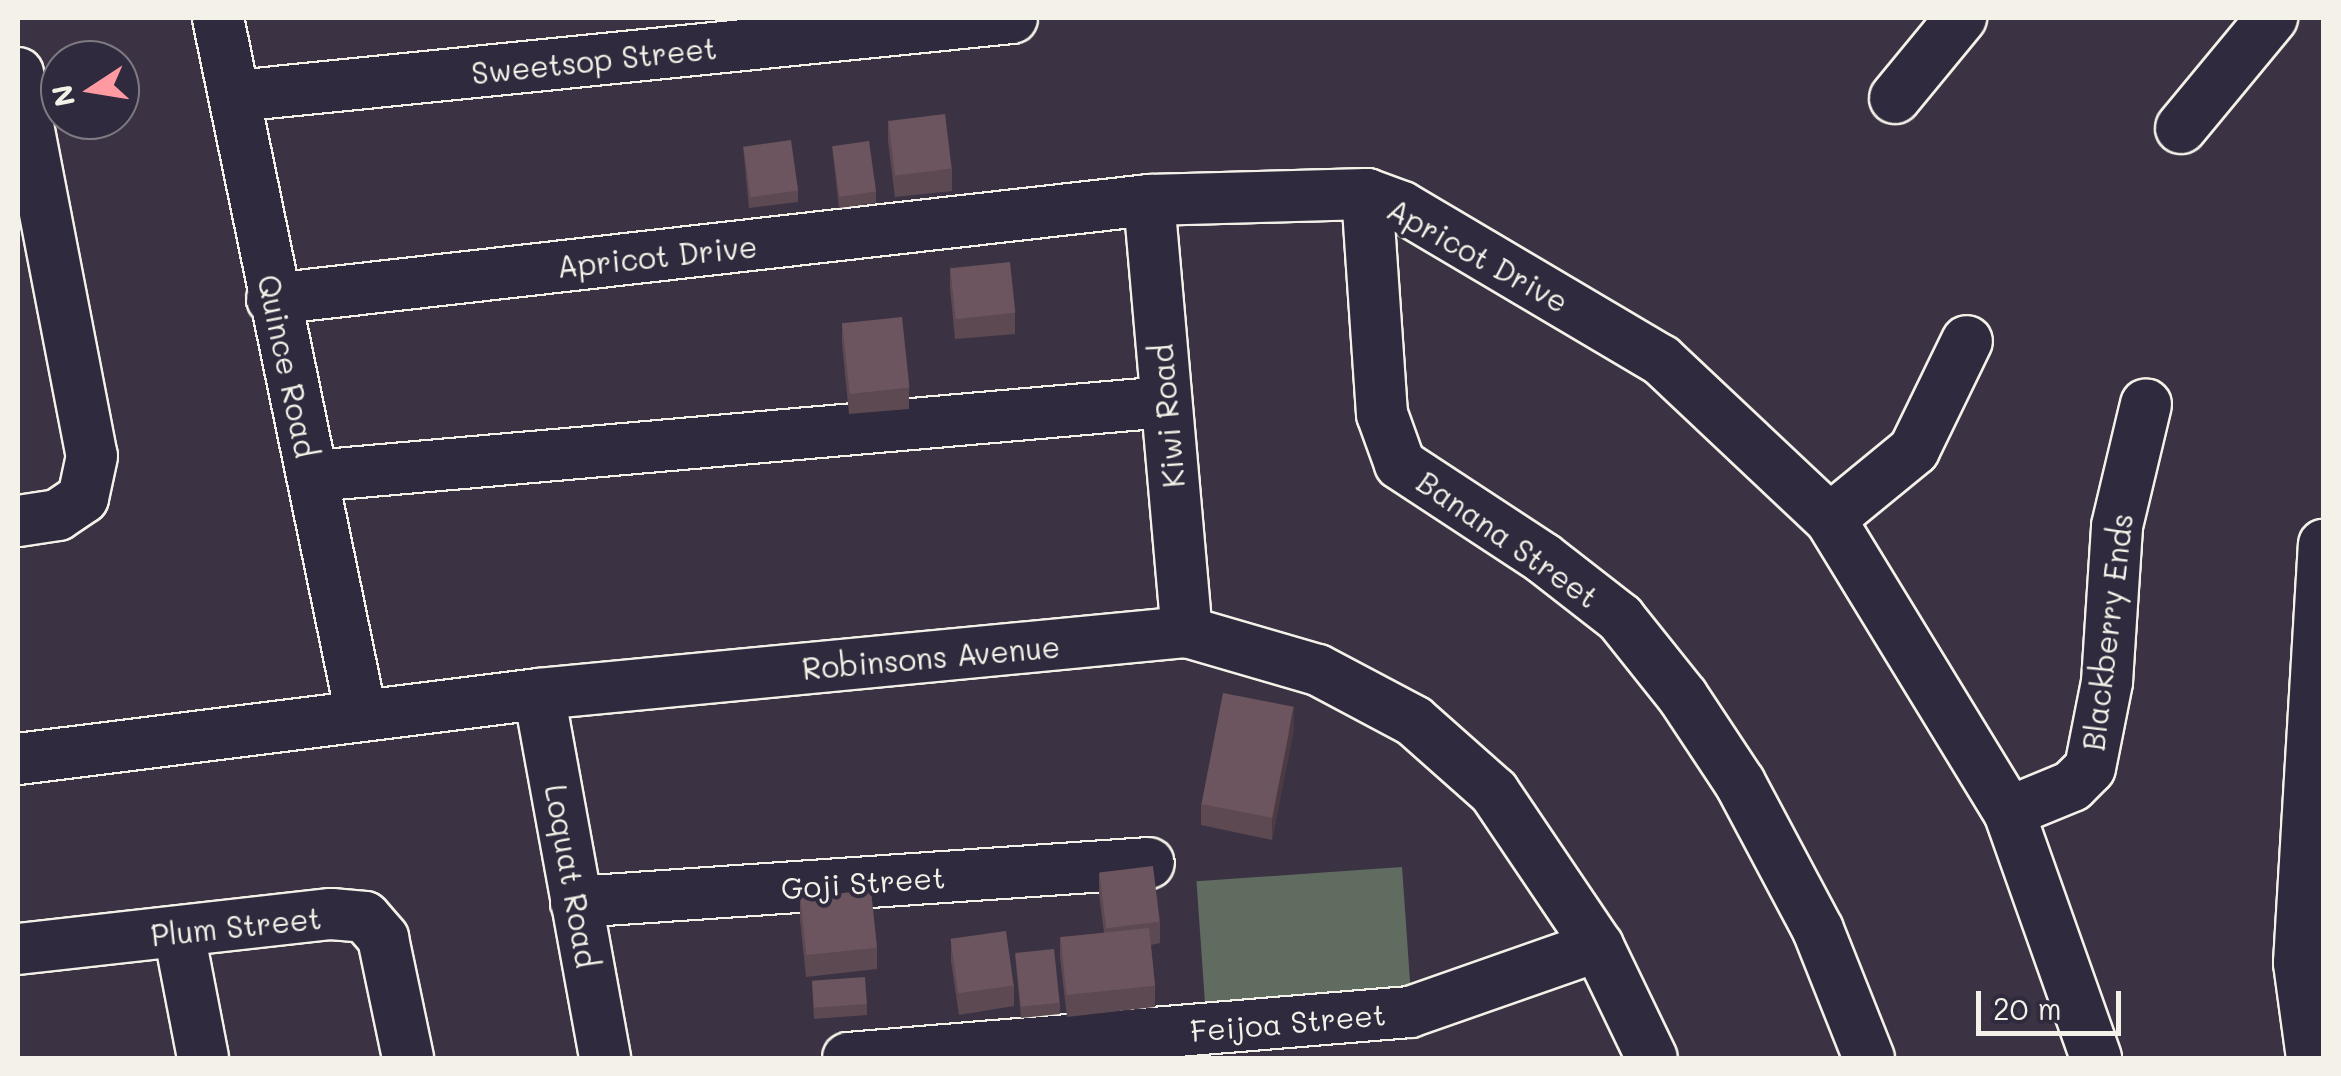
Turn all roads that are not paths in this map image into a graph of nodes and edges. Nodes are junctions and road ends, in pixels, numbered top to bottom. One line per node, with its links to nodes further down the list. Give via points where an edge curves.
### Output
1 (218, 18): 6 (street, Quince Road)
2 (995, 18): 6 (street, Sweetsop Street)
3 (1962, 18): 7 (street)
4 (2272, 18): 8 (street)
5 (18, 72): 17 (street, via 92,456 83,498 58,515)
6 (236, 96): 11 (street, Quince Road)
7 (1895, 98)
8 (2181, 128)
9 (1367, 194): 10 (street, Apricot Drive); 16 (street, Apricot Drive, via 1402,207 1661,360); 37 (street, Banana Street, via 1382,414 1400,464 1544,558 1620,618 1684,697 1740,784 1818,930)
10 (1149, 200): 11 (street, Apricot Drive); 13 (street, Kiwi Road)
11 (272, 299): 15 (street, Quince Road)
12 (1967, 341): 16 (street, via 1914,450)
13 (1165, 402): 15 (street); 19 (street, Kiwi Road)
14 (2146, 404): 24 (street, Blackberry Ends, via 2117,526 2107,682 2090,768 2072,786)
15 (313, 476): 21 (street, Quince Road)
16 (1830, 519): 24 (street, Apricot Drive)
17 (18, 521)
18 (2324, 545): 22 (street)
19 (1187, 632): 20 (street, Robinsons Avenue); 28 (street, Robinsons Avenue, via 1318,670 1414,721 1494,792)
20 (539, 694): 21 (street, Robinsons Avenue); 26 (street, Loquat Road)
21 (361, 714): 23 (street, Robinsons Avenue)
22 (2319, 718): 30 (street)
23 (18, 759)
24 (2009, 812): 31 (street, Apricot Drive)
25 (1149, 863): 26 (street, Goji Street)
26 (576, 902): 34 (street, Loquat Road)
27 (179, 932): 29 (street, Plum Street); 32 (street); 33 (street, Plum Street, via 332,914 365,917 383,938)
28 (1598, 946): 35 (street, Feijoa Street, via 1410,1012); 36 (street, Robinsons Avenue)
29 (18, 949)
30 (2312, 961): 38 (street)
31 (2087, 1055)
32 (202, 1058)
33 (408, 1058)
34 (605, 1058)
35 (848, 1058)
36 (1652, 1058)
37 (1869, 1058)
38 (2312, 1058)

